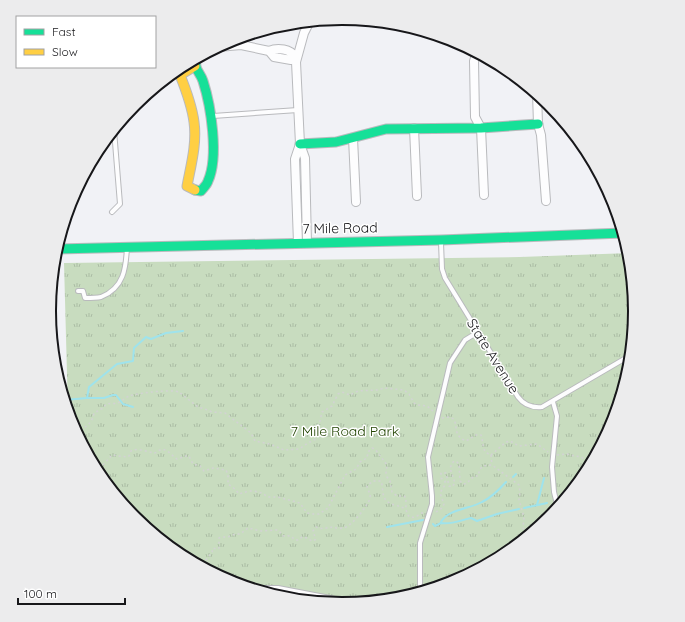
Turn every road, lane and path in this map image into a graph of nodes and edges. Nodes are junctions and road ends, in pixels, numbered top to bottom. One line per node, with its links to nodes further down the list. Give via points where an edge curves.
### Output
1 (307, 27): 3 (street)
2 (237, 45): 3 (street, via 269,51 276,48 292,52)
3 (296, 57): 8 (street)
4 (475, 57): 12 (street, via 475,117)
5 (196, 65): 9 (street, via 203,80)
6 (181, 75): 9 (street, via 195,131 186,186 191,189 201,191 208,182 212,168)
7 (537, 101): 10 (street)
8 (298, 110): 9 (lane); 15 (street)
9 (212, 116)
10 (538, 124): 12 (street); 18 (street)
11 (414, 128): 12 (street); 13 (street, via 378,130); 17 (street)
12 (481, 128): 16 (street)
13 (353, 138): 15 (street, via 332,143); 19 (street)
14 (115, 139): 20 (lane, via 120,204)
15 (300, 144): 23 (street, via 295,159)
16 (484, 195)
17 (417, 196)
18 (546, 201)
19 (356, 202)
20 (112, 212)
21 (618, 233): 22 (street, 7 Mile Road)
22 (441, 240): 23 (street, 7 Mile Road); 27 (lane, State Avenue, via 444,278)
23 (303, 243): 24 (street, 7 Mile Road)
24 (127, 247): 25 (street, 7 Mile Road); 26 (lane, via 123,277 113,289 100,297 85,298 83,291)
25 (63, 249)
26 (78, 291)
27 (478, 332): 29 (lane, State Avenue, via 520,400 538,408); 30 (lane, via 464,340 450,364)
28 (624, 359): 29 (lane, State Avenue)
29 (553, 402): 32 (lane, via 557,416)
30 (437, 416): 31 (path, via 427,406 414,403 404,390 384,388 358,391 350,395 342,392 338,394 332,406 322,412 316,439 299,450 284,450 255,441 251,433 225,413 198,407 176,391 134,395 119,402 106,404 94,413 90,424); 33 (path, via 454,419 457,434 466,441 481,435 484,450); 39 (lane, via 428,457 432,496)
31 (82, 429)
32 (553, 454): 33 (path, via 537,444 519,446 510,440); 34 (path, via 567,454); 37 (lane, via 553,481)
33 (491, 455): 35 (path)
34 (587, 459)
35 (492, 465): 39 (path, via 483,466 478,476 464,484 461,482 459,464 453,462 450,468 455,484 449,486 446,473 441,473 445,485 440,494 444,504 440,510); 40 (path, via 518,485)
36 (103, 466): 38 (path, via 112,455 127,457 134,449 154,453 163,450 177,459 189,456 193,464 200,466 204,471 213,468 226,470 228,484 239,494 249,491 268,497 278,497 300,504 307,513 315,515 328,508 345,475 356,469 360,462 367,458 368,452 375,448 387,464 386,473 392,492 406,498)
37 (557, 501)
38 (406, 510): 39 (path, via 412,517 423,512); 41 (path, via 392,505 385,499 381,481 373,481 367,486 371,496 369,500 349,526 328,526 324,529 316,527 313,530 315,540 312,541 302,537 295,540 289,535 283,536 279,530 261,532 246,528 240,534 219,538 219,548 213,548)
39 (430, 513): 42 (lane, via 420,543)
40 (525, 532)
41 (207, 563)
42 (420, 586)
43 (272, 588): 44 (lane)
44 (318, 596)

